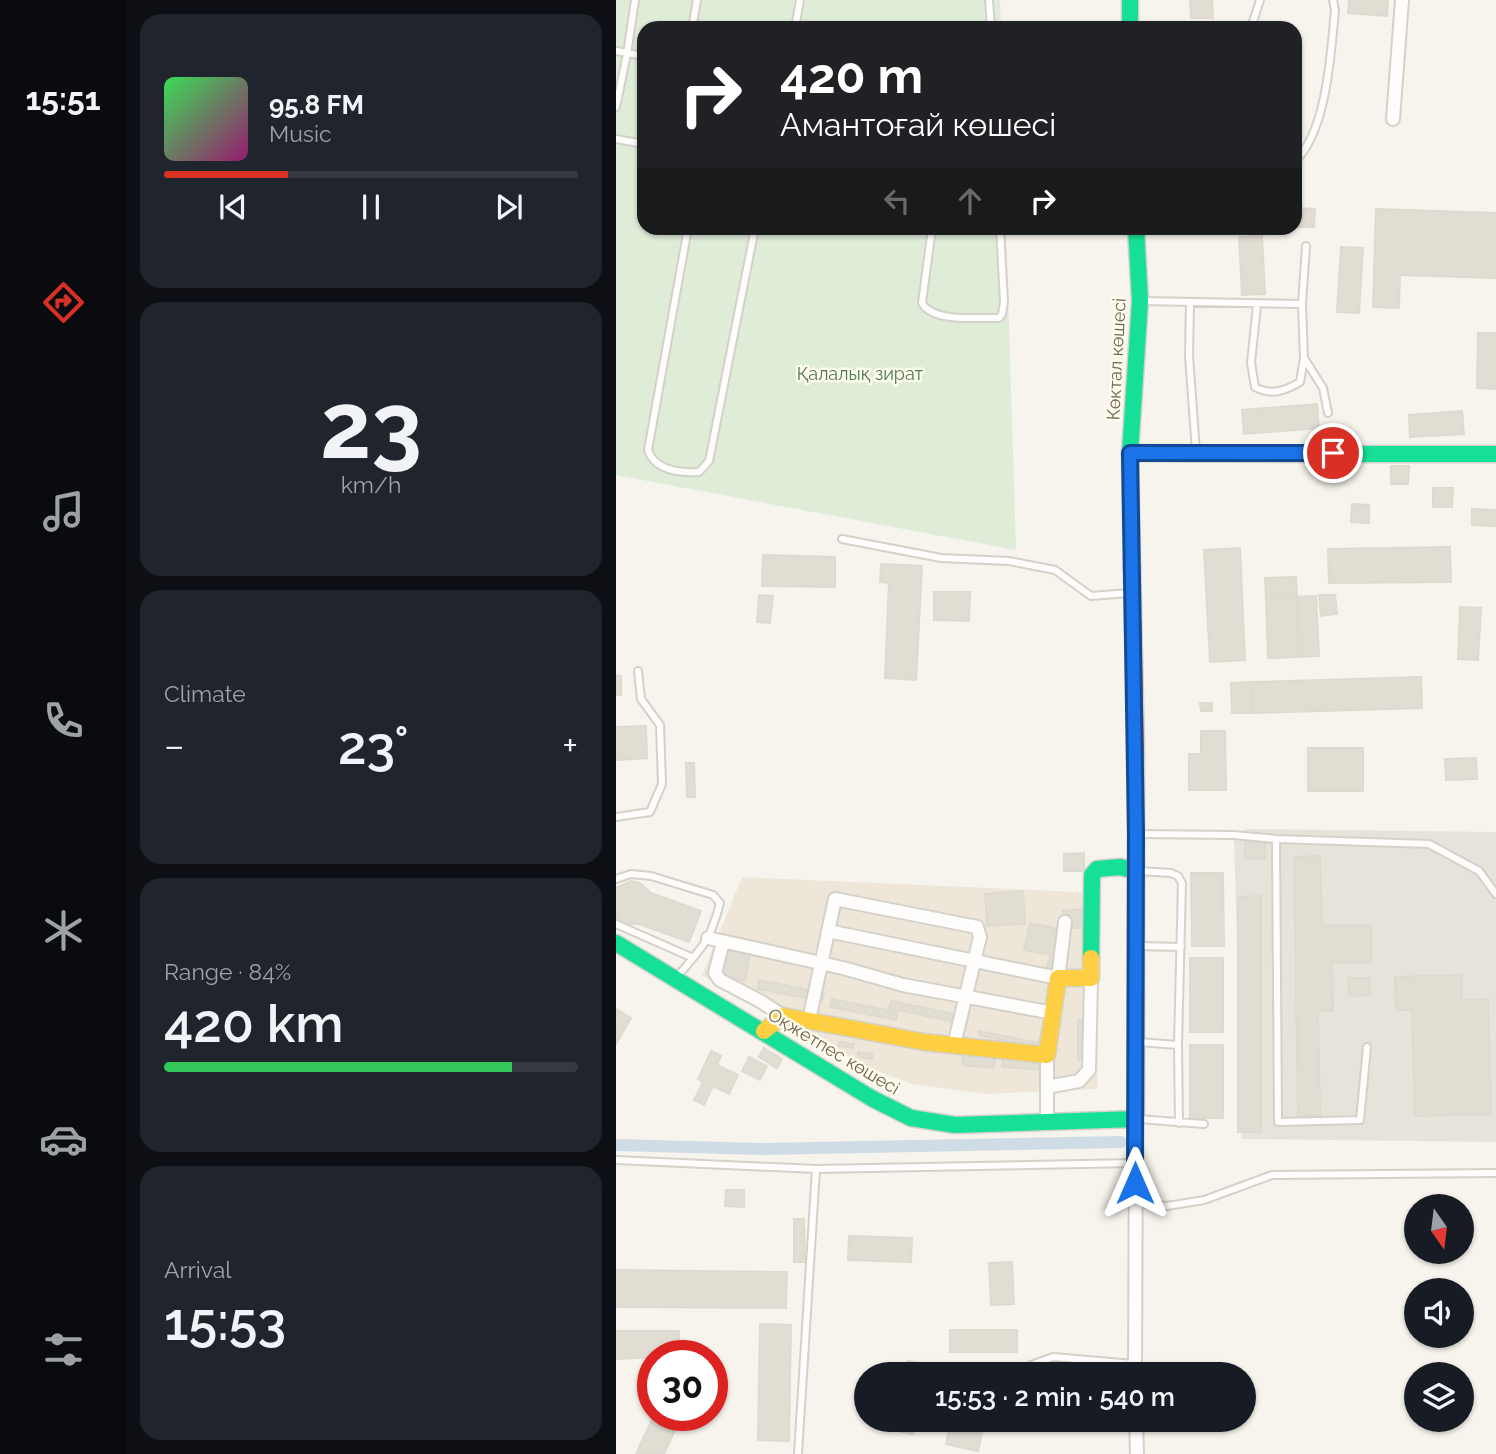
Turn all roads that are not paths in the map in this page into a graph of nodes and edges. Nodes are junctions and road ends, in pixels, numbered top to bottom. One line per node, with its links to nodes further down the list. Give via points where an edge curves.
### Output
1 (635, 0): 15 (lane)
2 (697, 0): 9 (lane)
3 (800, 0): 10 (lane)
4 (989, 0): 11 (lane)
5 (1130, 0): 12 (street)
6 (1260, 0): 13 (lane)
7 (1333, 0): 21 (lane, via 1327,84 1316,125)
8 (1402, 0): 18 (street)
9 (693, 21)
10 (796, 21)
11 (990, 21)
12 (1130, 21)
13 (1253, 21)
14 (616, 51): 15 (lane)
15 (627, 54): 16 (lane); 17 (lane)
16 (637, 55)
17 (616, 107)
18 (1393, 119)
19 (616, 139): 20 (lane)
20 (637, 143)
21 (1302, 152)
22 (687, 235): 23 (lane, via 648,450 656,465 685,472 699,472 709,461)
23 (754, 235)
24 (932, 235): 25 (lane, via 922,303 925,309 950,317 999,318 1004,302)
25 (1000, 235)
26 (1136, 235): 28 (street, Көктал көшесі)
27 (1306, 246): 30 (lane)
28 (1140, 301): 29 (lane); 35 (street, Көктал көшесі)
29 (1190, 303): 31 (lane); 34 (lane)
30 (1302, 304): 31 (lane); 32 (lane)
31 (1257, 305): 32 (lane, via 1251,363 1255,387 1284,391 1300,382)
32 (1304, 358): 33 (lane, via 1323,388)
33 (1328, 413)
34 (1196, 452): 35 (street); 36 (street)
35 (1130, 453): 38 (street, Көктал көшесі)
36 (1496, 454)
37 (842, 539): 38 (lane, via 941,558 1009,561 1055,570 1091,596)
38 (1131, 593): 41 (street, Көктал көшесі)
39 (638, 671): 40 (lane, via 640,699 660,725 662,784 650,812)
40 (616, 817)
41 (1136, 834): 42 (lane); 43 (street, Көктал көшесі)
42 (1276, 839): 45 (lane, via 1429,844 1479,871); 68 (lane, via 1278,1122 1360,1119)
43 (1136, 871): 52 (street, Көктал көшесі); 53 (lane, via 1178,876 1182,883); 58 (street, via 1119,867 1097,869 1092,874)
44 (616, 879): 49 (lane, via 631,874 651,876 713,895 720,903)
45 (1496, 894)
46 (1065, 922): 57 (street)
47 (616, 924): 54 (lane)
48 (828, 931): 55 (street); 55 (street, via 835,899 977,927 980,937); 56 (street)
49 (708, 938): 50 (street); 54 (lane)
50 (723, 942): 56 (street); 62 (street, via 715,973 720,980)
51 (617, 945): 59 (street, Оқжетпес көшесі)
52 (1135, 946): 53 (lane); 65 (street, Көктал көшесі)
53 (1181, 947): 67 (lane)
54 (693, 958): 59 (lane)
55 (975, 960): 57 (street); 60 (street)
56 (820, 964): 60 (street); 63 (street)
57 (1058, 978): 58 (street); 61 (street)
58 (1091, 978): 70 (street, via 1089,1070 1079,1081)
59 (676, 979): 64 (street, Оқжетпес көшесі)
60 (967, 996): 61 (street); 66 (street)
61 (1053, 1013): 69 (street)
62 (783, 1016): 63 (street); 64 (street)
63 (809, 1020): 66 (street)
64 (764, 1031): 72 (street, Оқжетпес көшесі, via 911,1118 955,1125)
65 (1136, 1042): 67 (lane); 71 (street, Көктал көшесі)
66 (954, 1045): 69 (street)
67 (1178, 1045): 73 (lane)
68 (1367, 1047)
69 (1047, 1055): 70 (street)
70 (1047, 1087): 72 (street)
71 (1136, 1119): 72 (street, Оқжетпес көшесі); 73 (lane); 76 (street, Көктал көшесі)
72 (1047, 1122)
73 (1179, 1123): 74 (lane)
74 (1204, 1124)
75 (616, 1160): 77 (lane)
76 (1135, 1163): 77 (lane); 79 (street, Көктал көшесі)
77 (816, 1169): 84 (lane)
78 (1496, 1173): 79 (lane, via 1272,1175 1205,1200 1167,1206)
79 (1135, 1203): 82 (street, Көктал көшесі)
80 (1039, 1362): 81 (lane, via 1053,1357)
81 (1087, 1362)
82 (1135, 1362)
83 (1136, 1432): 85 (street)
84 (797, 1454)
85 (1137, 1454)

